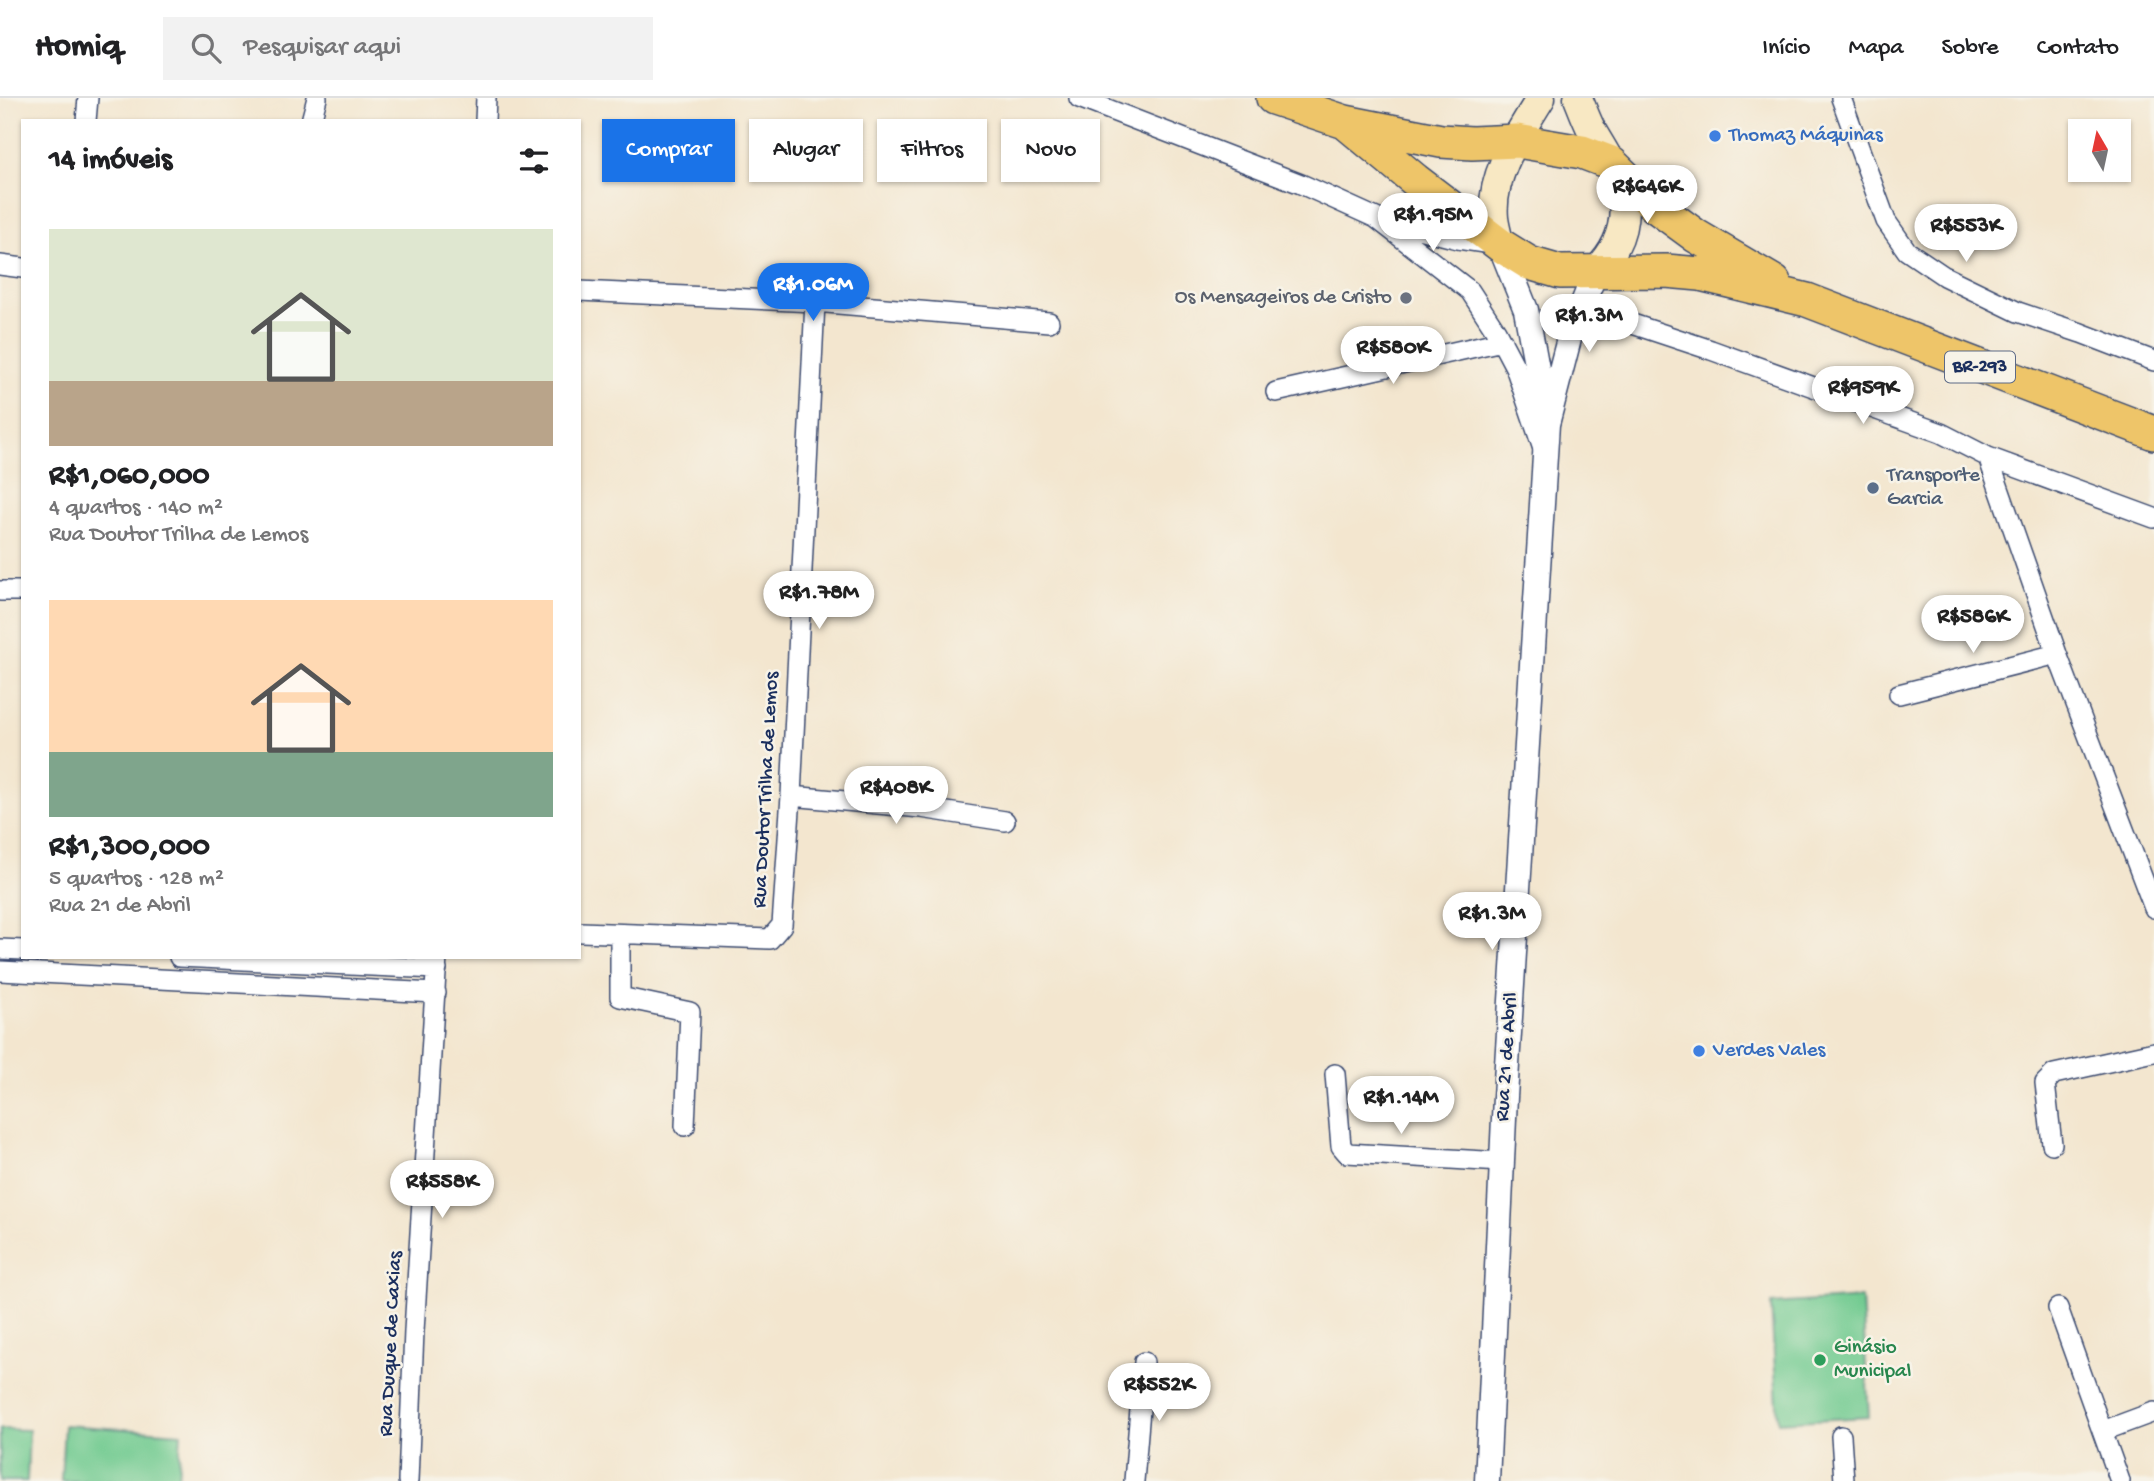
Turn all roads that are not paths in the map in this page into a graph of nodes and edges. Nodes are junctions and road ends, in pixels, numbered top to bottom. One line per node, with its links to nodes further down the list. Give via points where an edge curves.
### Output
1 (88, 98): 9 (street)
2 (317, 98): 10 (street)
3 (486, 98): 11 (street)
4 (1079, 98): 15 (street)
5 (1273, 98): 12 (highway, BR-293)
6 (1541, 98): 13 (main road)
7 (1578, 98): 14 (main road)
8 (1841, 98): 26 (street, via 1886,221 1907,251 1944,276 2018,312)
9 (86, 119)
10 (312, 119)
11 (485, 119)
12 (1345, 122): 13 (highway, BR-293, via 1441,141); 16 (highway, BR-293)
13 (1517, 141): 14 (highway, BR-293, via 1582,152); 16 (main road, via 1495,191 1494,219)
14 (1611, 163): 19 (main road, via 1621,186 1621,235 1611,257); 21 (highway, BR-293, via 1696,236)
15 (1376, 218): 16 (street); 25 (street, via 1470,291)
16 (1500, 245): 19 (highway, BR-293, via 1529,263 1560,272); 28 (street, Rua 21 de Abril, via 1526,310)
17 (0, 265): 18 (street)
18 (21, 268)
19 (1596, 271): 21 (highway, BR-293, via 1700,274); 23 (street, Rua 21 de Abril)
20 (581, 291): 22 (street)
21 (1807, 300): 29 (highway, BR-293)
22 (815, 303): 24 (street); 37 (street, Rua Doutor Trilha de Lemos)
23 (1581, 307): 28 (street, Rua 21 de Abril); 31 (street, via 1941,433)
24 (1049, 322)
25 (1502, 341): 27 (street); 30 (street, via 1516,367)
26 (2154, 361)
27 (1276, 392)
28 (1548, 424): 30 (street, Rua 21 de Abril)
29 (2154, 433)
30 (1546, 457): 54 (street, Rua 21 de Abril)
31 (1989, 457): 32 (street); 35 (street)
32 (2154, 518)
33 (0, 591): 34 (street)
34 (21, 591)
35 (2057, 654): 36 (street); 39 (street)
36 (1899, 694)
37 (791, 796): 38 (street); 42 (street, Rua Doutor Trilha de Lemos, via 782,925 770,939)
38 (1005, 821)
39 (2149, 880): 40 (street)
40 (2154, 908)
41 (581, 932): 42 (street)
42 (620, 934): 52 (street, via 620,997 690,1012)
43 (0, 948): 44 (street)
44 (21, 950)
45 (265, 959): 46 (street)
46 (437, 963): 49 (street, Rua Duque de Caxias)
47 (52, 966): 48 (street); 49 (street)
48 (0, 971)
49 (436, 993): 60 (street, Rua Duque de Caxias)
50 (2154, 1052): 53 (street, via 2048,1078)
51 (1335, 1074): 54 (street, via 1341,1146 1347,1153)
52 (685, 1126)
53 (2052, 1144)
54 (1502, 1162): 62 (street, Rua 21 de Abril)
55 (2057, 1308): 58 (street)
56 (1144, 1362): 61 (street)
57 (2154, 1412): 58 (street)
58 (2103, 1431): 64 (street)
59 (1841, 1436): 63 (street)
60 (408, 1481)
61 (1133, 1481)
62 (1487, 1481)
63 (1844, 1481)
64 (2120, 1481)

